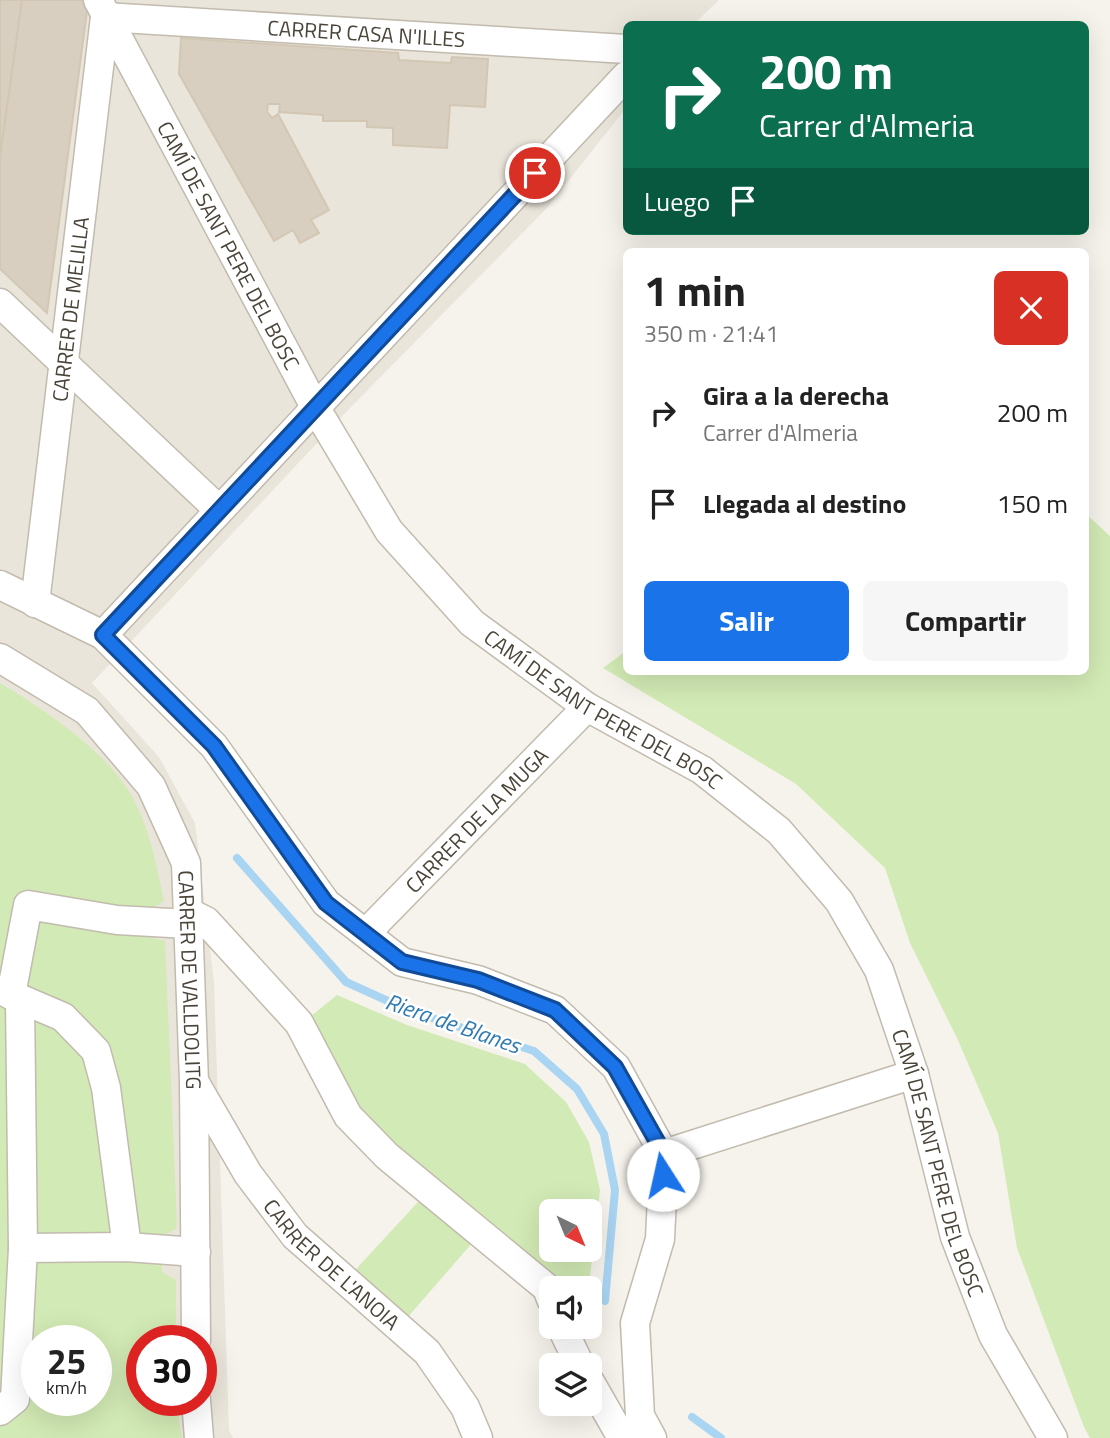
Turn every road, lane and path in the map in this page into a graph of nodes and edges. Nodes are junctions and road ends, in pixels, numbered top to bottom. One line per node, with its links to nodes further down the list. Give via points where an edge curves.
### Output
1 (102, 9): 2 (street, CARRER CASA N'ILLES); 5 (street, CARRER DE MELILLA); 6 (street, CAMÍ DE SANT PERE DEL BOSC)
2 (623, 49)
3 (623, 79): 6 (street)
4 (0, 303): 5 (street)
5 (64, 360): 7 (street); 9 (street, CARRER DE MELILLA)
6 (315, 407): 7 (street); 12 (street, CAMÍ DE SANT PERE DEL BOSC, via 389,531 472,623)
7 (219, 510): 10 (street)
8 (0, 585): 9 (street)
9 (35, 603): 10 (street)
10 (103, 635): 14 (street, via 214,746 326,903)
11 (0, 658): 13 (street, CARRER DE VALLDOLITG, via 87,712 151,786 186,863)
12 (587, 707): 14 (street, CARRER DE LA MUGA); 16 (street, CAMÍ DE SANT PERE DEL BOSC, via 702,770 779,831 839,901 878,970)
13 (188, 918): 15 (street, via 117,919 28,905); 17 (street, CARRER DE VALLDOLITG); 22 (street, via 206,921 299,1023 348,1115 387,1156)
14 (366, 933): 18 (street, via 402,962 478,980 555,1010 615,1067)
15 (10, 995): 19 (street, via 63,1017 96,1052 106,1088); 20 (street)
16 (914, 1074): 18 (street); 31 (street, CAMÍ DE SANT PERE DEL BOSC, via 955,1237 993,1335)
17 (194, 1082): 21 (street, CARRER DE VALLDOLITG); 28 (street, CARRER DE L'ANOIA, via 248,1174 295,1236 427,1352 465,1407)
18 (664, 1154): 30 (street, via 660,1238 635,1323 640,1416)
19 (127, 1247): 20 (street); 21 (street)
20 (23, 1248): 25 (street, via 15,1399)
21 (195, 1252): 23 (street, CARRER DE VALLDOLITG)
22 (539, 1281)
23 (196, 1325)
24 (602, 1403): 29 (street)
25 (0, 1411)
26 (197, 1416): 27 (street)
27 (199, 1438)
28 (478, 1438)
29 (622, 1438)
30 (652, 1438)
31 (1053, 1438)

